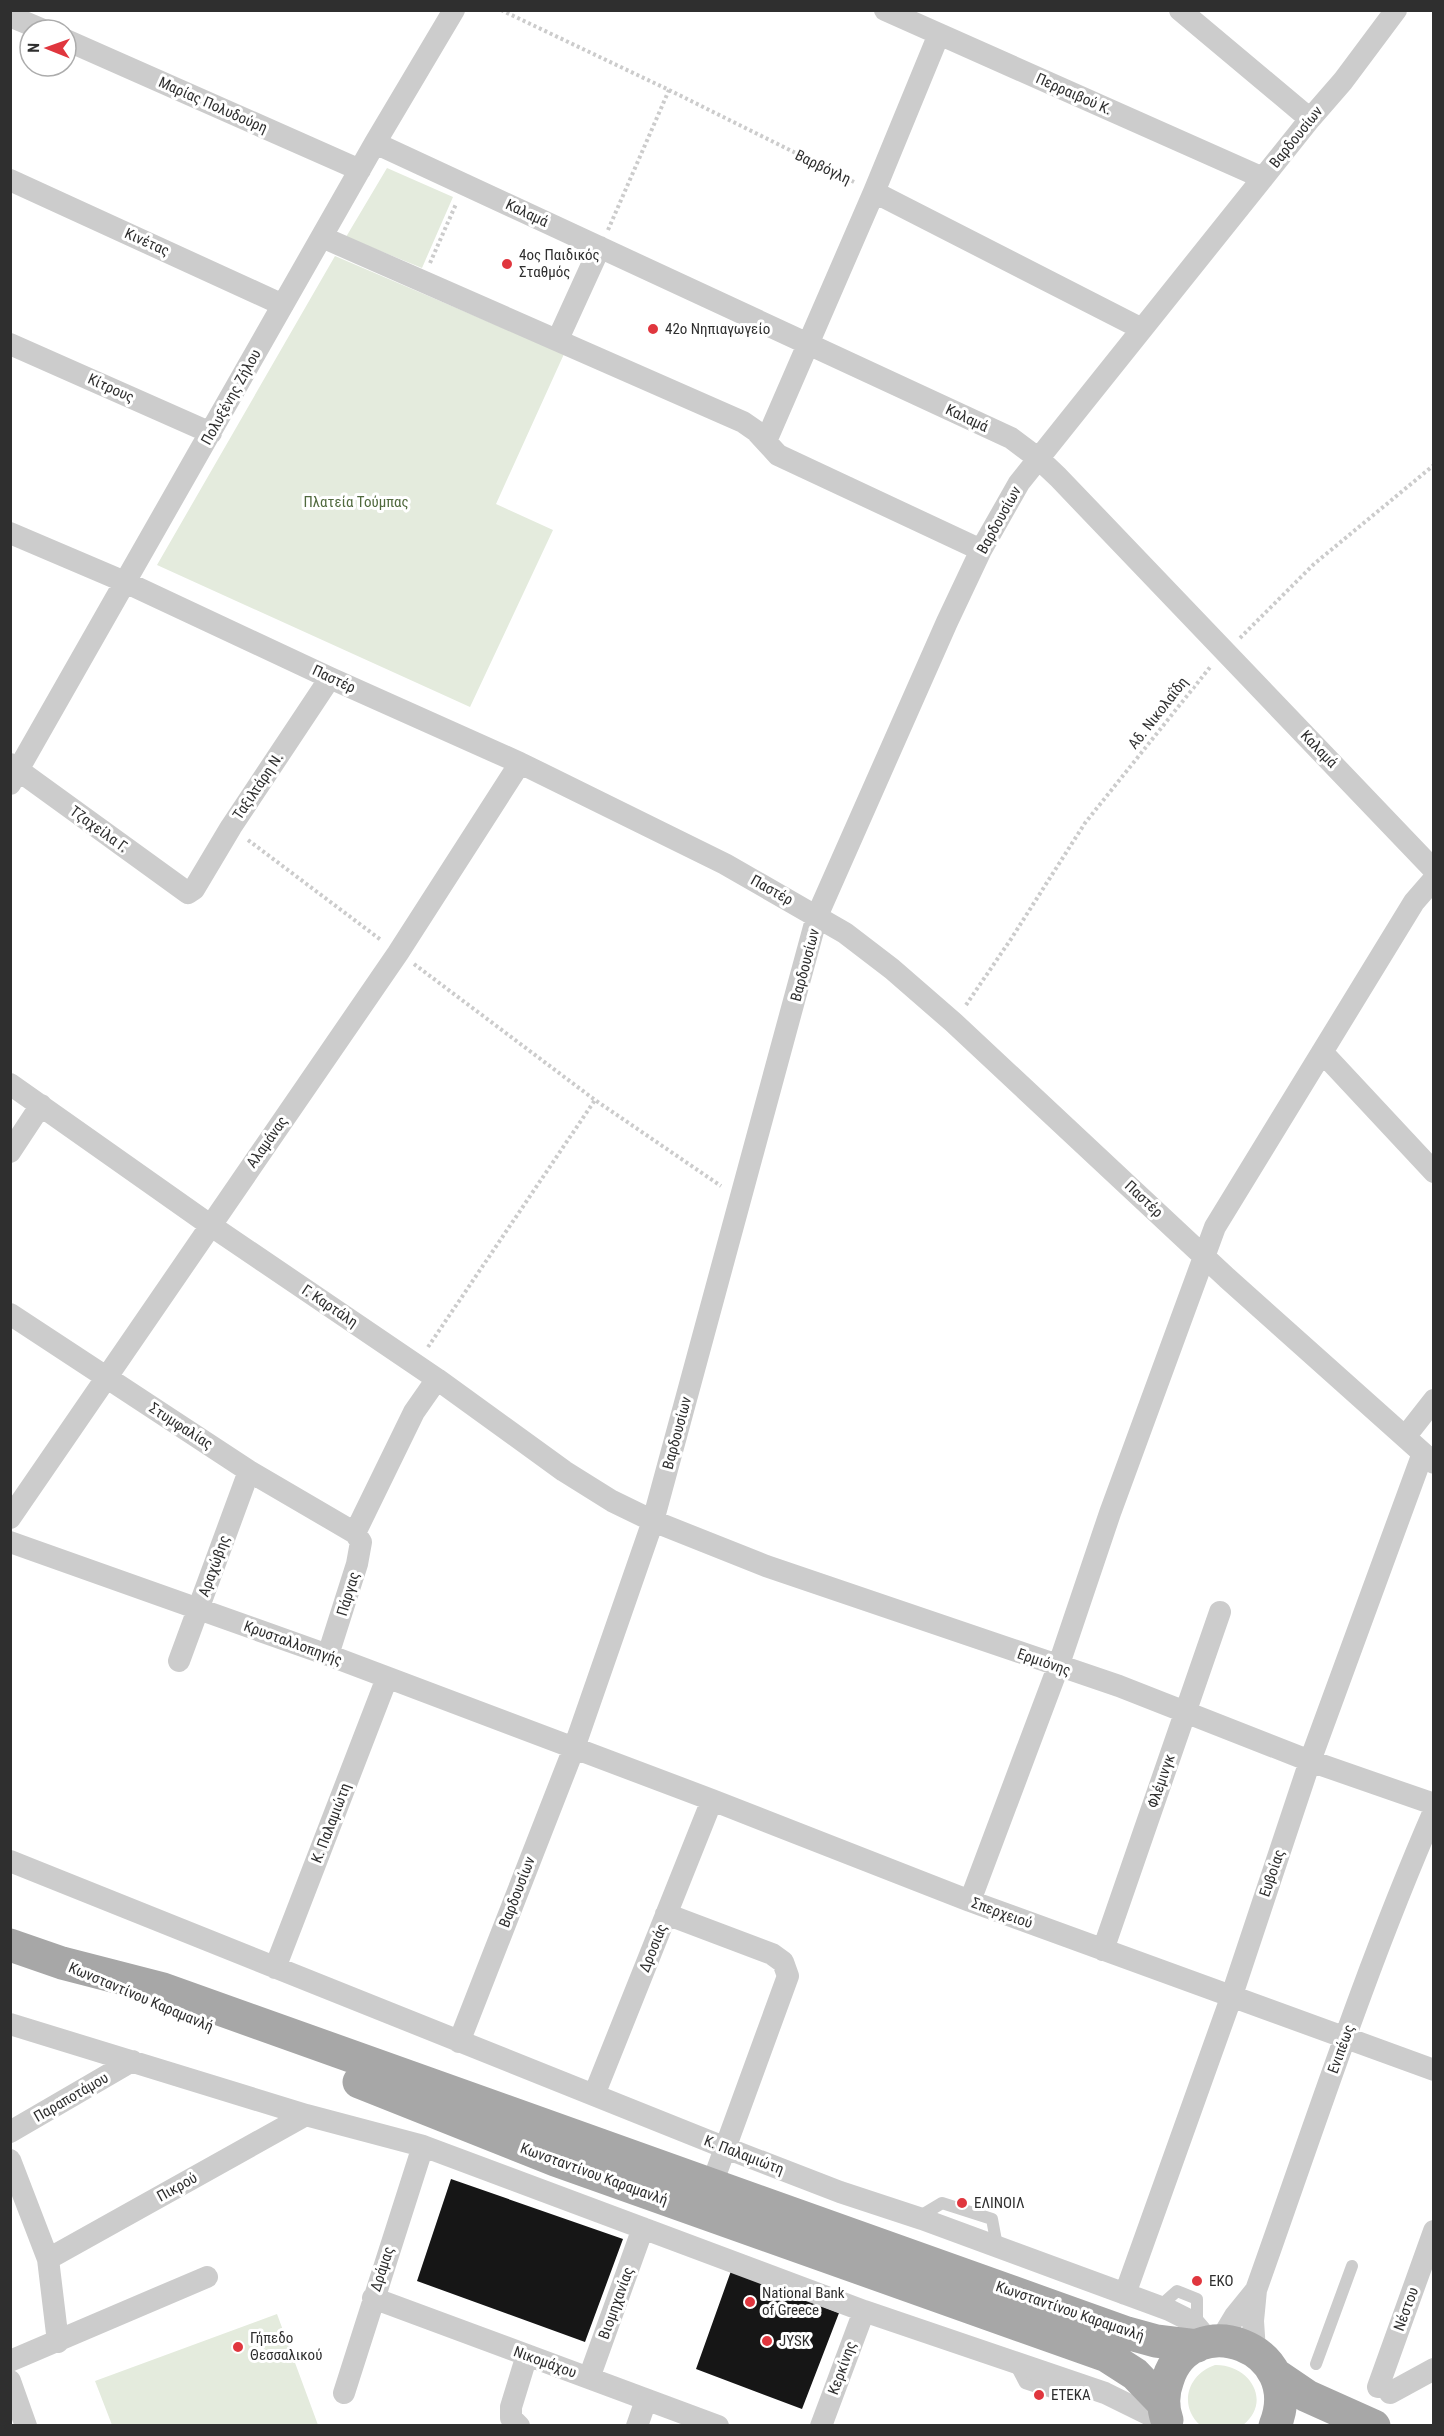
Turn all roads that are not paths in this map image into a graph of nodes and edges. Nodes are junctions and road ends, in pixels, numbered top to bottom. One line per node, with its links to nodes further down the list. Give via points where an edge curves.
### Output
1 (454, 10): 8 (street, Πολυξένης Ζήλου)
2 (885, 10): 5 (street, Περραιβού Κ.)
3 (1180, 10): 7 (street)
4 (1383, 15): 7 (street, Βαρδουσίων, via 1343,81)
5 (939, 34): 10 (street, Περραιβού Κ.); 12 (street)
6 (78, 45): 9 (street, Μαρίας Πολυδούρη)
7 (1310, 119): 10 (street, Βαρδουσίων)
8 (375, 142): 9 (street, Πολυξένης Ζήλου); 14 (street, Καλαμά)
9 (360, 170): 13 (street, Πολυξένης Ζήλου)
10 (1263, 178): 16 (street, Βαρδουσίων)
11 (10, 180): 15 (street, Κινέτας)
12 (874, 192): 16 (street); 19 (street)
13 (322, 237): 15 (street, Πολυξένης Ζήλου); 17 (street)
14 (600, 247): 17 (street); 19 (street, Καλαμά)
15 (283, 304): 20 (street, Πολυξένης Ζήλου)
16 (1142, 329): 22 (street, Βαρδουσίων)
17 (558, 339): 21 (street, via 743,422)
18 (10, 344): 20 (street, Κίτρους)
19 (809, 345): 21 (street); 22 (street, Καλαμά, via 1011,438)
20 (211, 433): 25 (street, Πολυξένης Ζήλου)
21 (766, 441): 24 (street, via 778,455)
22 (1038, 459): 24 (street, Βαρδουσίων, via 1019,483); 29 (street, Καλαμά)
23 (10, 533): 25 (street, Παστέρ)
24 (981, 550): 32 (street, Βαρδουσίων)
25 (125, 582): 26 (street, Παστέρ); 28 (street, Πολυξένης Ζήλου)
26 (330, 678): 27 (street, Παστέρ); 31 (street, Ταξιλτάρη Ν.)
27 (520, 763): 32 (street, Παστέρ, via 725,864); 38 (street, Αλαμάνας, via 398,953)
28 (13, 772): 31 (street, Τζαχείλα Γ.)
29 (1434, 870)
30 (1434, 879): 33 (street, via 1414,902)
31 (188, 893)
32 (817, 916): 39 (street, Παστέρ, via 892,969 953,1022); 48 (street, Βαρδουσίων)
33 (1322, 1052): 37 (street); 39 (street, via 1215,1227)
34 (10, 1084): 35 (street, Γ. Καρτάλη)
35 (41, 1105): 36 (street); 38 (street, Γ. Καρτάλη)
36 (10, 1152)
37 (1434, 1172)
38 (210, 1225): 41 (street, Αλαμάνας); 42 (street, Γ. Καρτάλη)
39 (1205, 1257): 44 (street, Παστέρ); 55 (street, via 1113,1504)
40 (10, 1314): 41 (street, Στυμφαλίας)
41 (106, 1377): 46 (street, Στυμφαλίας); 47 (street, Αλαμάνας)
42 (438, 1379): 48 (street, Γ. Καρτάλη, via 597,1492); 49 (street, via 414,1412)
43 (1434, 1400): 44 (street)
44 (1405, 1437): 45 (street, Παστέρ)
45 (1428, 1458): 59 (street, Ευβοίας)
46 (249, 1471): 49 (street, Στυμφαλίας); 51 (street, Αραχώβης)
47 (10, 1518)
48 (653, 1521): 55 (street, Ερμιόνης, via 766,1566); 58 (street, Βαρδουσίων)
49 (355, 1533): 53 (street, Πάργας, via 361,1542 357,1564)
50 (10, 1542): 51 (street, Κρυσταλλοπηγής)
51 (198, 1609): 53 (street, Κρυσταλλοπηγής); 54 (street, Αραχώβης)
52 (1220, 1612): 57 (street, Φλέμινγκ)
53 (328, 1655): 56 (street, Κρυσταλλοπηγής)
54 (179, 1660)
55 (1058, 1667): 57 (street, Ερμιόνης); 64 (street)
56 (387, 1678): 58 (street, Κρυσταλλοπηγής); 69 (street, Κ. Παλαμιώτη)
57 (1185, 1713): 59 (street, Ερμιόνης); 67 (street, Φλέμινγκ)
58 (574, 1748): 60 (street, Σπερχειού); 73 (street, Βαρδουσίων)
59 (1310, 1761): 61 (street, Ερμιόνης); 70 (street, Ευβοίας)
60 (712, 1800): 64 (street, Σπερχειού); 65 (street, Δροσιάς)
61 (1434, 1804)
62 (1434, 1811): 72 (street, Ενιπέως)
63 (10, 1861): 69 (street, Κ. Παλαμιώτη)
64 (970, 1901): 67 (street, Σπερχειού)
65 (666, 1914): 76 (street, Δροσιάς); 80 (street, via 772,1954 783,1962 788,1977)
66 (10, 1945): 68 (main road)
67 (1103, 1950): 70 (street, Σπερχειού)
68 (62, 1963): 82 (main road, Κωνσταντίνου Καραμανλή, via 163,1989); 104 (main road, Κωνσταντίνου Καραμανλή, via 157,2006 555,2160 1107,2356 1135,2374)
69 (275, 1968): 73 (street, Κ. Παλαμιώτη)
70 (1231, 1998): 72 (street, Σπερχειού); 89 (street, Ευβοίας)
71 (10, 2024): 74 (street)
72 (1345, 2038): 75 (street, Σπερχειού); 88 (street, Ενιπέως)
73 (459, 2042): 76 (street, Κ. Παλαμιώτη)
74 (132, 2061): 77 (street); 78 (street, Παραποτάμου)
75 (1434, 2070)
76 (594, 2096): 80 (street, Κ. Παλαμιώτη)
77 (306, 2115): 79 (street); 85 (street, Πικρού)
78 (10, 2132)
79 (423, 2146): 83 (street); 90 (street, Δράμας)
80 (726, 2148): 82 (street); 89 (street, Κ. Παλαμιώτη)
81 (10, 2160): 85 (street)
82 (712, 2184): 92 (main road, Κωνσταντίνου Καραμανλή, via 1127,2333 1156,2341)
83 (643, 2228): 91 (street); 100 (street, Βιομηχανίας)
84 (1434, 2231): 98 (street, Νέστου, via 1384,2390)
85 (48, 2259): 93 (street)
86 (1352, 2266): 97 (lane)
87 (207, 2277): 93 (street)
88 (1256, 2290): 92 (street, Ενιπέως, via 1235,2316); 94 (street, Ενιπέως)
89 (1125, 2294): 92 (street, Κ. Παλαμιώτη, via 1186,2318)
90 (373, 2298): 95 (street, Νικομάχου); 102 (street, Δράμας)
91 (864, 2311): 104 (street); 109 (street, Κερκίνης)
92 (1206, 2339): 94 (main road, Κωνσταντίνου Καραμανλή, via 1236,2342); 104 (main road, via 1169,2373 1165,2386)
93 (58, 2342): 96 (street)
94 (1255, 2351): 99 (main road, Κωνσταντίνου Καραμανλή)
95 (528, 2355): 100 (street, Νικομάχου); 106 (street, via 511,2407 511,2418)
96 (10, 2361)
97 (1316, 2364)
98 (1434, 2369)
99 (1276, 2375): 110 (main road, via 1281,2401); 111 (main road, Κωνσταντίνου Καραμανλή, via 1307,2396)
100 (589, 2378): 103 (street, Νικομάχου)
101 (10, 2381): 105 (street)
102 (344, 2393)
103 (646, 2400): 107 (street); 108 (street, Νικομάχου)
104 (1168, 2418)
105 (26, 2426)
106 (519, 2426)
107 (637, 2426)
108 (718, 2426)
109 (821, 2426)
110 (1275, 2426)
111 (1374, 2426)

